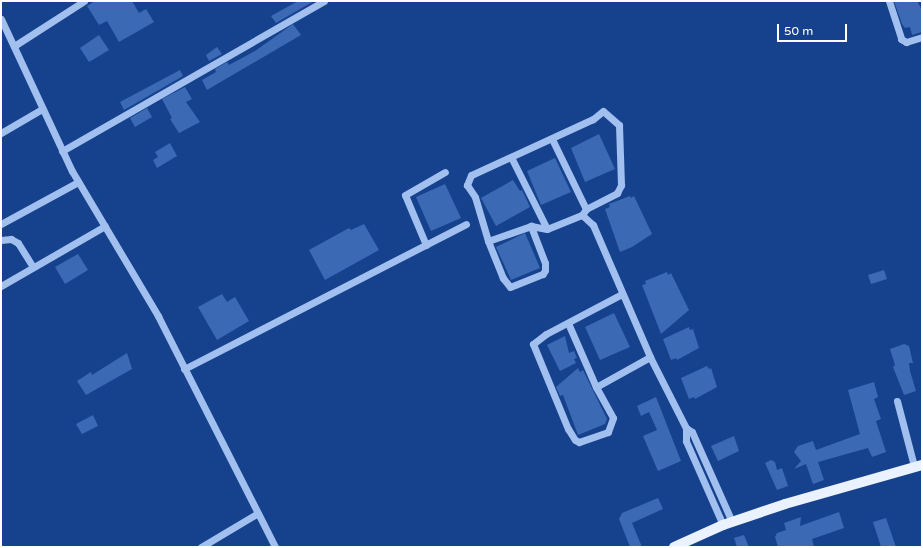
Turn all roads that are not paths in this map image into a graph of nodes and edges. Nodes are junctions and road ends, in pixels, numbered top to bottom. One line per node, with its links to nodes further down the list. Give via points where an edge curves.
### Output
1 (84, 1): 6 (street)
2 (324, 1): 10 (street)
3 (889, 1): 5 (street, via 902,40 906,42)
4 (1, 19): 6 (street)
5 (922, 37)
6 (14, 46): 7 (street)
7 (42, 109): 8 (street); 10 (street)
8 (1, 133)
9 (552, 139): 11 (street); 14 (street); 14 (street, via 593,119 603,111 619,125 620,189)
10 (62, 152): 13 (street)
11 (511, 157): 19 (street); 21 (street, via 471,176 467,185 475,197)
12 (445, 172): 22 (street, via 405,195)
13 (78, 182): 15 (street); 17 (street)
14 (584, 212): 19 (street); 25 (street, via 593,225)
15 (1, 224)
16 (466, 224): 22 (street)
17 (105, 226): 23 (street); 28 (street, via 158,316)
18 (530, 226): 19 (street); 21 (street); 21 (street, via 545,263 545,270 514,287 507,284)
19 (547, 229)
20 (1, 240): 23 (street, via 11,238 18,243)
21 (488, 241)
22 (426, 245): 28 (street)
23 (33, 267): 24 (street)
24 (1, 286)
25 (622, 294): 26 (street); 27 (street)
26 (568, 322): 29 (street); 29 (street, via 533,344 572,437 579,442 608,432 612,425 613,418)
27 (650, 357): 29 (street); 33 (street, via 686,428 692,432)
28 (184, 369): 32 (street)
29 (596, 388)
30 (897, 401): 31 (street)
31 (918, 465): 33 (main road, via 844,485)
32 (258, 513): 34 (street); 35 (street)
33 (727, 523): 36 (main road)
34 (201, 547)
35 (275, 547)
36 (674, 547)

